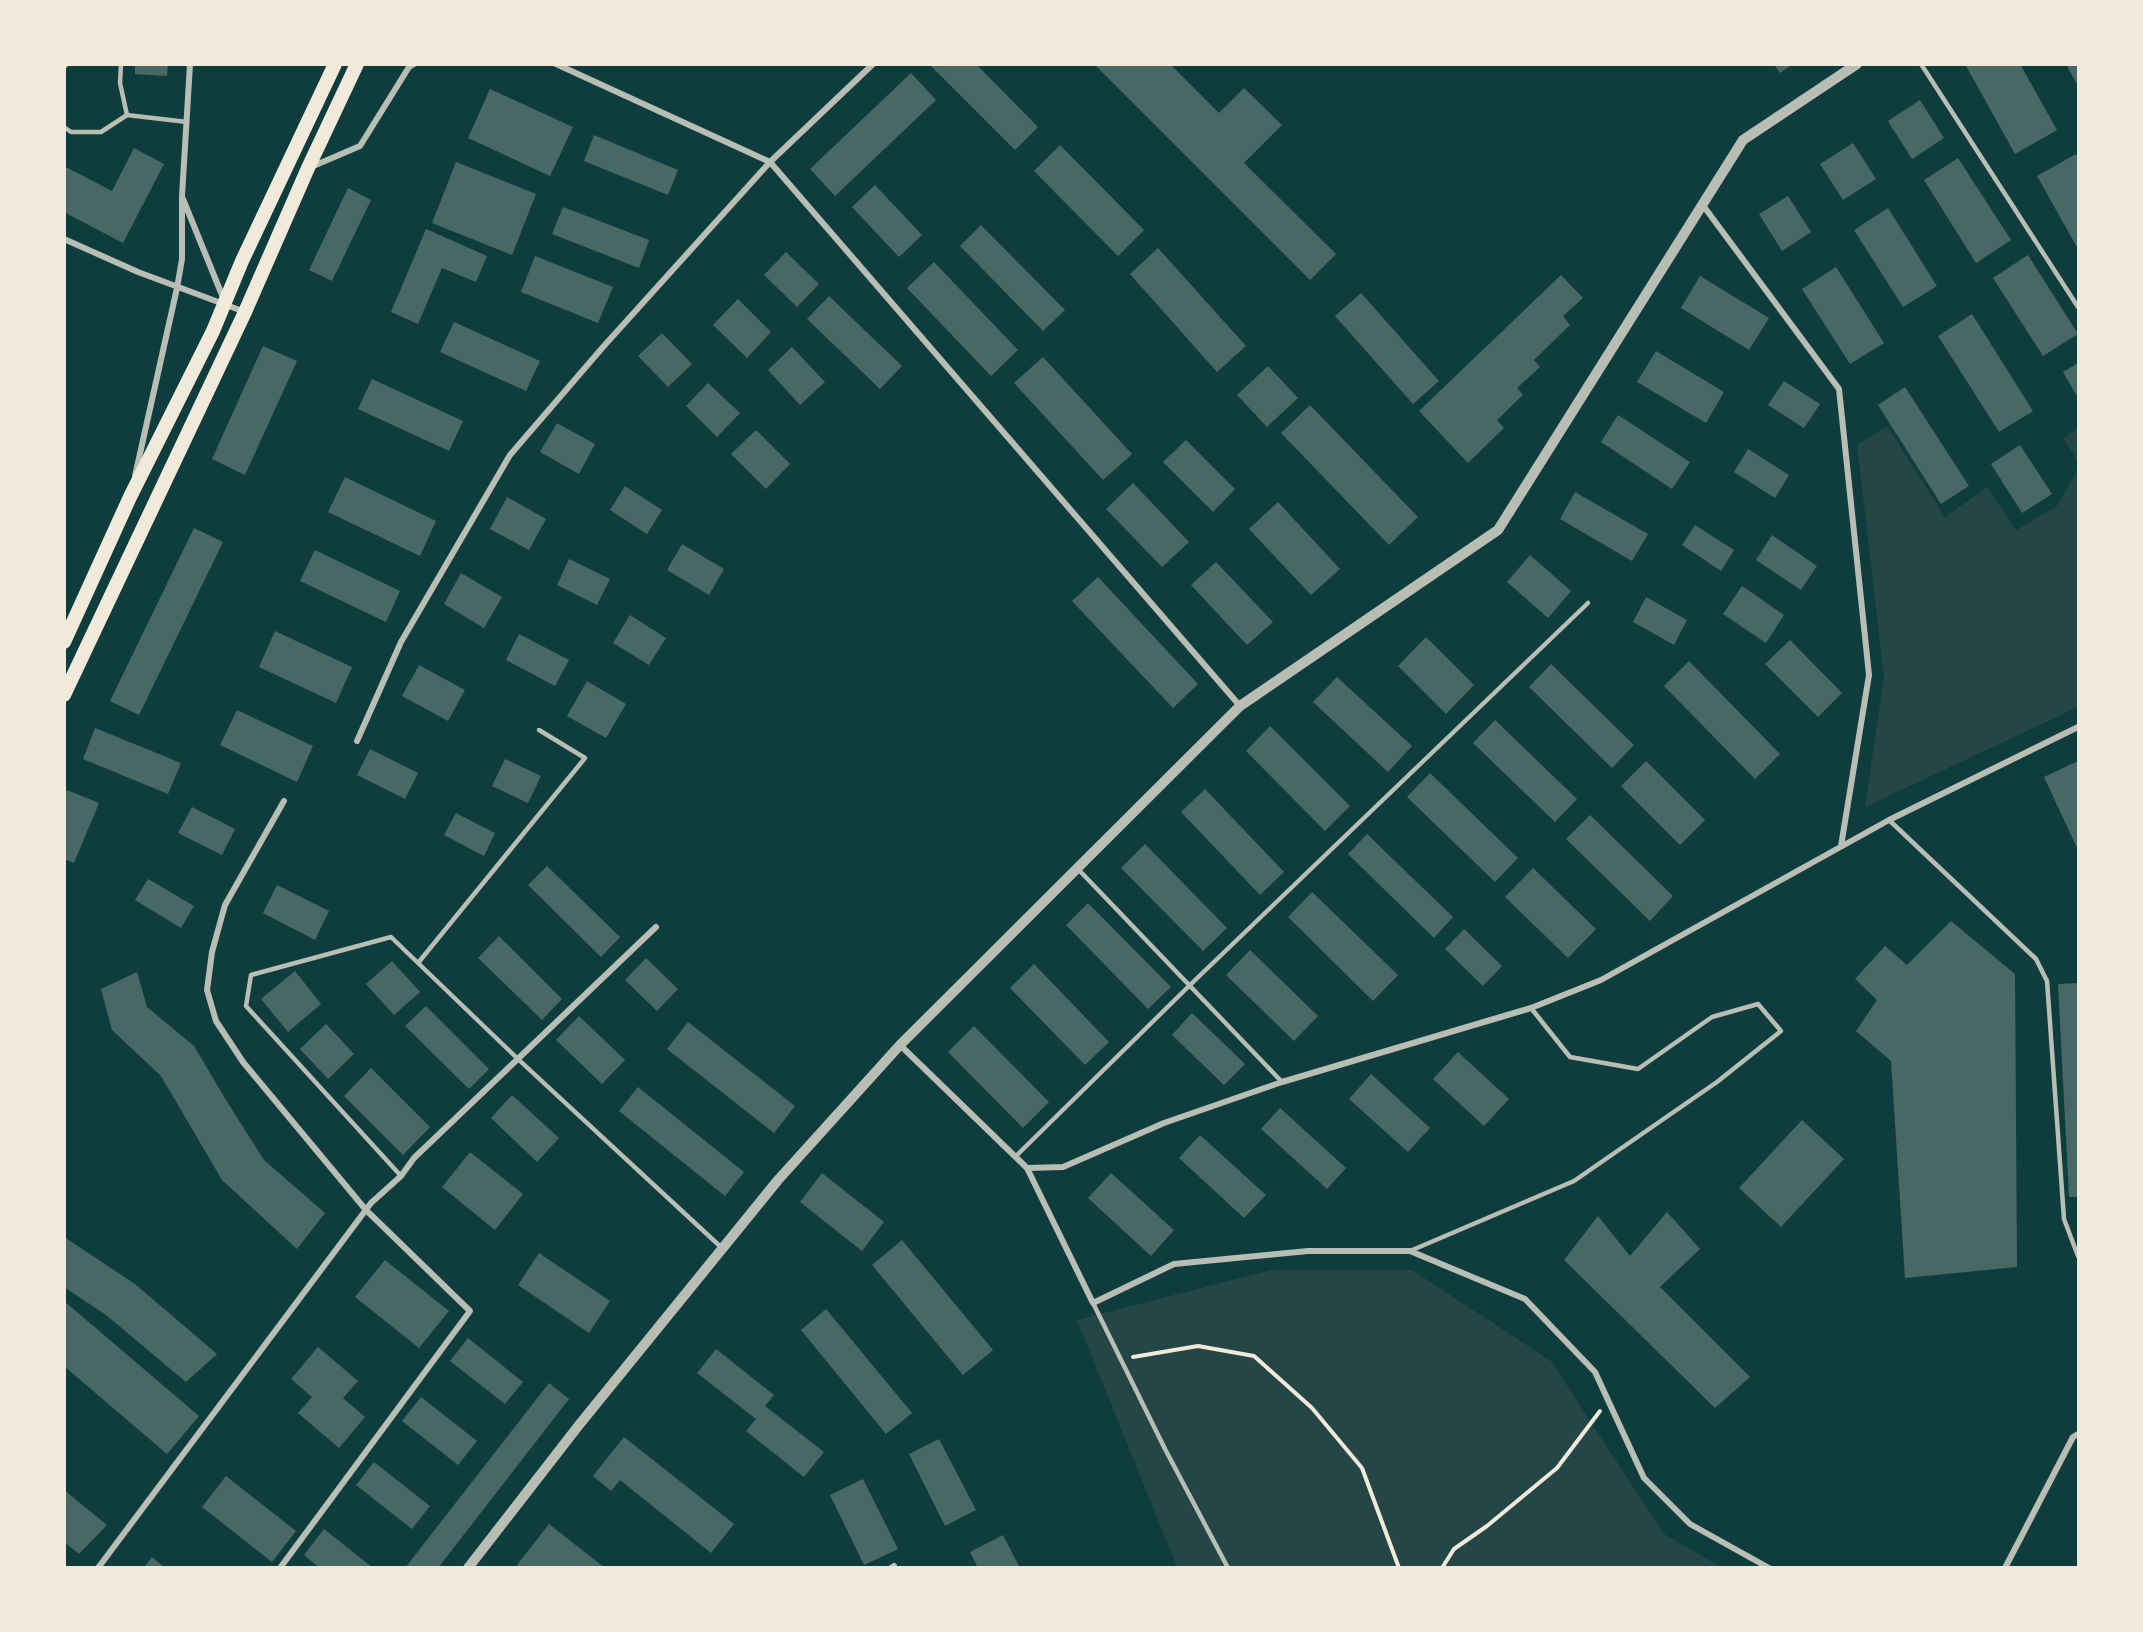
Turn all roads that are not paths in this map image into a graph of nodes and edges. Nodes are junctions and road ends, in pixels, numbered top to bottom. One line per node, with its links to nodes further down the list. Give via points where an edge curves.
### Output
1 (121, 64): 10 (lane, via 120,83)
2 (190, 64): 11 (street)
3 (335, 64): 19 (main road)
4 (357, 64): 14 (main road)
5 (414, 64): 14 (street, via 360,146)
6 (556, 64): 13 (street)
7 (873, 64): 13 (street)
8 (1857, 64): 16 (street, via 1743,140)
9 (1921, 64): 20 (lane)
10 (127, 115): 11 (lane); 12 (lane, via 101,132 71,132)
11 (187, 122): 15 (street)
12 (64, 127)
13 (770, 162): 26 (street); 29 (street, via 510,454 401,642)
14 (308, 168): 21 (main road)
15 (182, 196): 18 (street, via 182,260); 19 (street)
16 (1702, 204): 26 (street, via 1498,530); 32 (street, via 1839,389 1869,675)
17 (64, 239): 18 (street)
18 (177, 288): 19 (street); 22 (street)
19 (225, 304): 21 (street); 22 (main road)
20 (2079, 307)
21 (245, 312): 25 (main road)
22 (130, 498): 24 (main road)
23 (1588, 603): 36 (lane)
24 (64, 642)
25 (64, 695)
26 (1240, 706): 33 (street)
27 (2079, 727): 31 (street)
28 (539, 730): 35 (lane, via 585,758)
29 (357, 741)
30 (284, 801): 44 (street, via 225,905 207,990 216,1021 243,1062)
31 (1889, 820): 32 (street); 47 (lane, via 2036,959 2047,981 2064,1219)
32 (1841, 846): 37 (street, via 1601,980)
33 (1077, 868): 36 (lane); 38 (street)
34 (656, 927): 39 (street)
35 (418, 963): 39 (lane); 43 (lane, via 391,937 251,975 246,1006)
36 (1190, 985): 40 (lane); 41 (lane)
37 (1531, 1008): 40 (street); 46 (lane, via 1570,1057 1638,1068 1712,1017 1758,1004 1781,1031 1717,1082 1574,1181)
38 (900, 1045): 41 (street); 45 (street, via 778,1180)
39 (519, 1060): 43 (street, via 414,1158); 45 (lane)
40 (1282, 1082): 42 (street, via 1164,1123 1063,1167)
41 (1015, 1157): 42 (street)
42 (1027, 1168): 48 (street)
43 (401, 1176): 44 (street)
44 (366, 1210): 50 (street); 51 (street, via 470,1311)
45 (723, 1249): 52 (street)
46 (1410, 1251): 48 (street, via 1308,1251 1174,1264); 54 (street, via 1525,1299 1595,1372 1644,1478 1690,1524)
47 (2079, 1256)
48 (1093, 1303): 53 (lane)
49 (2079, 1434): 55 (street, via 2073,1437)
50 (98, 1568)
51 (280, 1568)
52 (468, 1568)
53 (1228, 1568)
54 (1769, 1568)
55 (2006, 1568)

